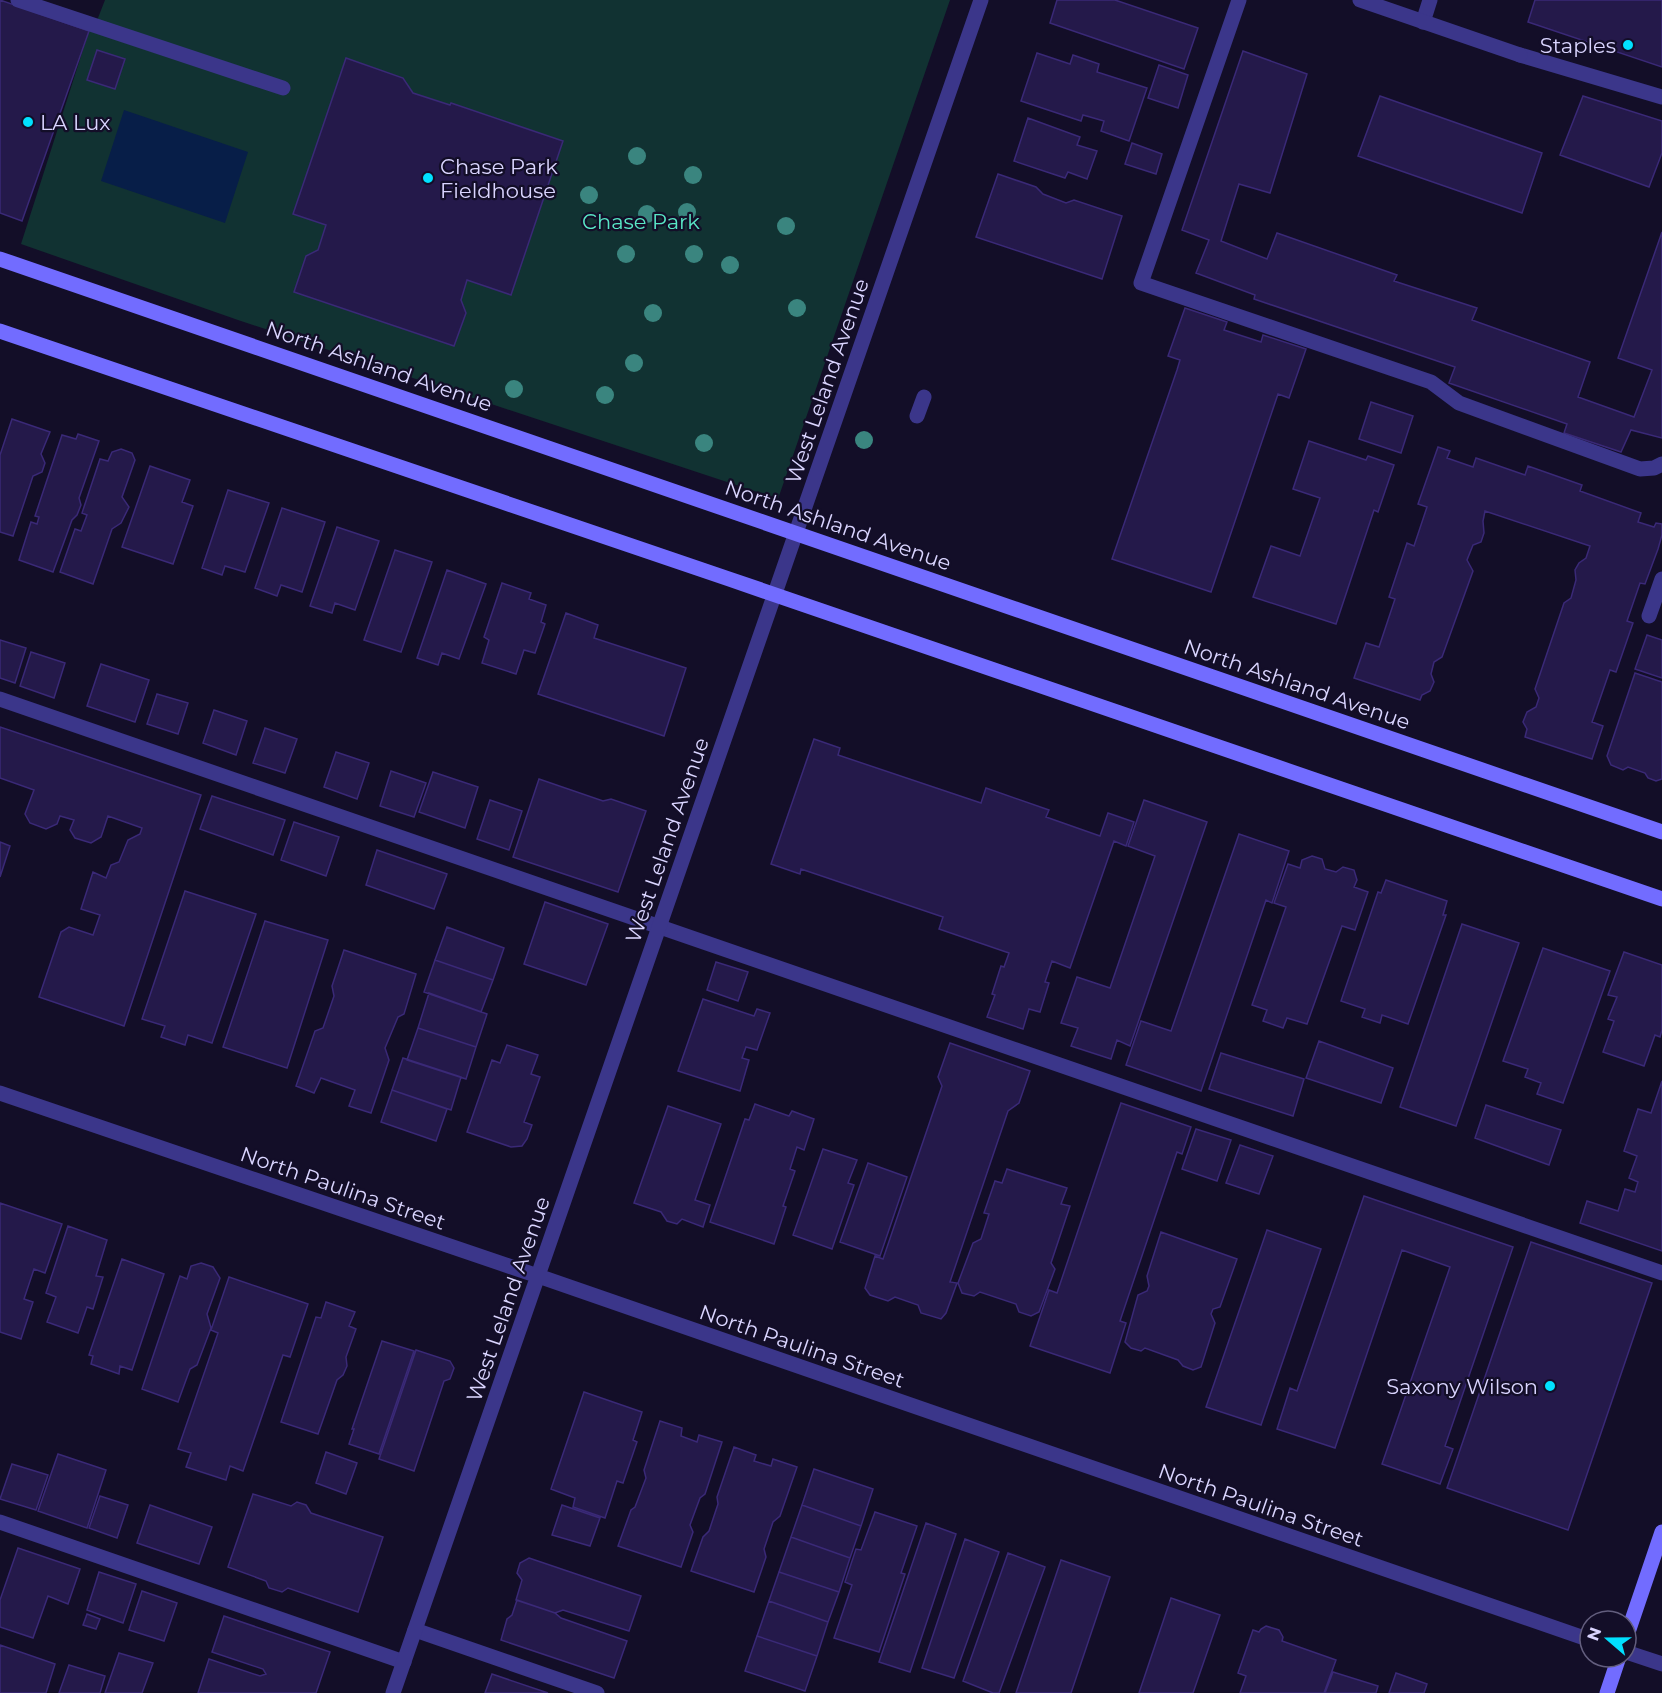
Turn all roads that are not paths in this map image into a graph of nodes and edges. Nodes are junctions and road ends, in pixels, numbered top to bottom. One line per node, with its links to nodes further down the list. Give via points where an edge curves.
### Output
1 (18, 0): 7 (street)
2 (981, 0): 14 (street, West Leland Avenue)
3 (1239, 0): 13 (street, via 1141,283 1431,382 1459,403 1640,469)
4 (1360, 0): 6 (street)
5 (1430, 0): 6 (street)
6 (1423, 21): 8 (street, via 1520,55)
7 (283, 88)
8 (1662, 97)
9 (0, 259): 14 (main road, North Ashland Avenue)
10 (0, 331): 16 (main road)
11 (924, 397): 12 (street)
12 (917, 416)
13 (1662, 464)
14 (795, 533): 16 (street, West Leland Avenue); 19 (main road, North Ashland Avenue)
15 (1662, 579): 17 (street)
16 (775, 594): 20 (main road); 21 (street, West Leland Avenue)
17 (1649, 616)
18 (0, 699): 21 (street)
19 (1662, 832)
20 (1662, 899)
21 (659, 925): 23 (street); 24 (street, West Leland Avenue)
22 (0, 1093): 24 (street, North Paulina Street)
23 (1662, 1274)
24 (538, 1276): 28 (street, West Leland Avenue); 29 (street, North Paulina Street)
25 (0, 1522): 31 (street)
26 (1662, 1532): 27 (main road)
27 (1636, 1609)
28 (415, 1630): 31 (street, West Leland Avenue); 35 (street)
29 (1578, 1636)
30 (1638, 1656): 32 (street)
31 (404, 1662): 34 (street, West Leland Avenue)
32 (1662, 1664)
33 (1615, 1669): 36 (main road)
34 (393, 1693)
35 (597, 1693)
36 (1607, 1693)

